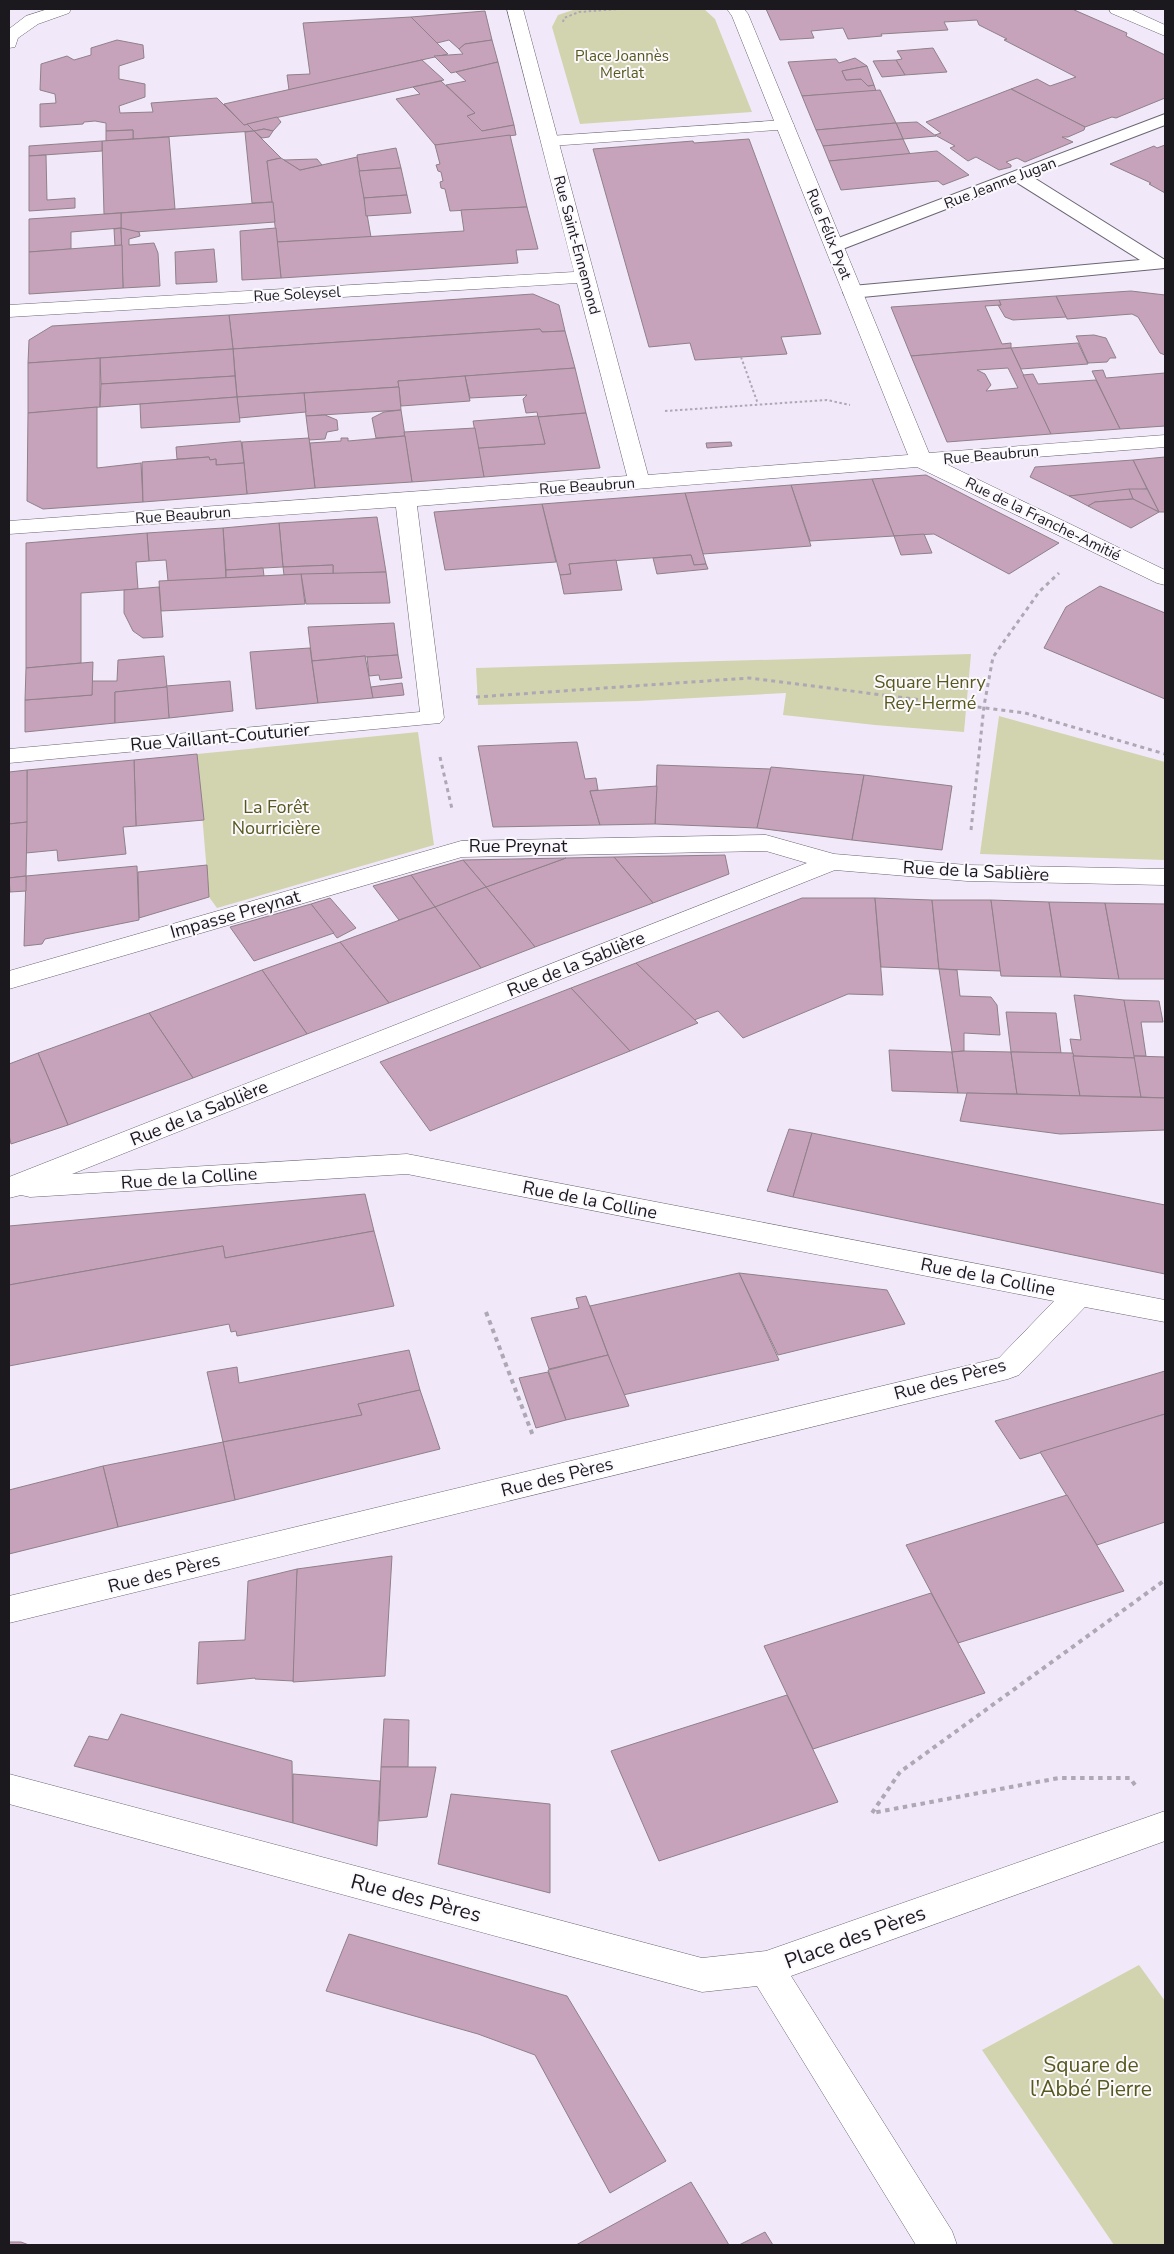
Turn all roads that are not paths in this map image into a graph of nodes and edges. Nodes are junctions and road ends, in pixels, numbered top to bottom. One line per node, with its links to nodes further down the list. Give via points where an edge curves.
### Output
1 (63, 9): 6 (street, via 32,20 10,36)
2 (515, 9): 9 (street, Rue Saint-Ennemond)
3 (735, 9): 8 (street, Rue Félix Pyat, via 740,14)
4 (1117, 9): 5 (street)
5 (1165, 31)
6 (9, 43)
7 (1165, 119): 10 (lane, Rue Jeanne Jugan)
8 (785, 125): 9 (street); 11 (street, Rue Félix Pyat)
9 (550, 141): 12 (street, Rue Saint-Ennemond)
10 (1018, 176): 11 (lane, Rue Jeanne Jugan); 13 (lane, via 1159,264)
11 (834, 246): 13 (street, Rue Félix Pyat)
12 (585, 276): 14 (street, Rue Soleysel); 17 (street, Rue Saint-Ennemond)
13 (852, 292): 16 (street, Rue Félix Pyat)
14 (9, 311)
15 (1165, 440): 16 (street, Rue Beaubrun)
16 (921, 460): 17 (street, Rue Beaubrun); 20 (street, Rue de la Franche-Amitié)
17 (639, 482): 18 (street, Rue Beaubrun)
18 (406, 500): 19 (street, Rue Beaubrun); 21 (street, Rue Vaillant-Couturier, via 432,718)
19 (9, 527)
20 (1165, 578)
21 (9, 756)
22 (461, 849): 23 (street, Rue Preynat, via 766,843); 25 (street, Impasse Preynat)
23 (833, 862): 24 (street, Rue de la Sablière, via 967,873); 26 (street, Rue de la Sablière)
24 (1165, 877)
25 (9, 980)
26 (9, 1188): 27 (street, Rue de la Colline, via 407,1164)
27 (1078, 1295): 28 (street, Rue de la Colline); 29 (street, Rue des Pères, via 1008,1367)
28 (1165, 1311)
29 (9, 1610)
30 (9, 1788): 32 (street, Rue des Pères, via 702,1975)
31 (1164, 1827): 32 (street, Place des Pères)
32 (766, 1968): 33 (street, Place des Pères)
33 (938, 2245)

